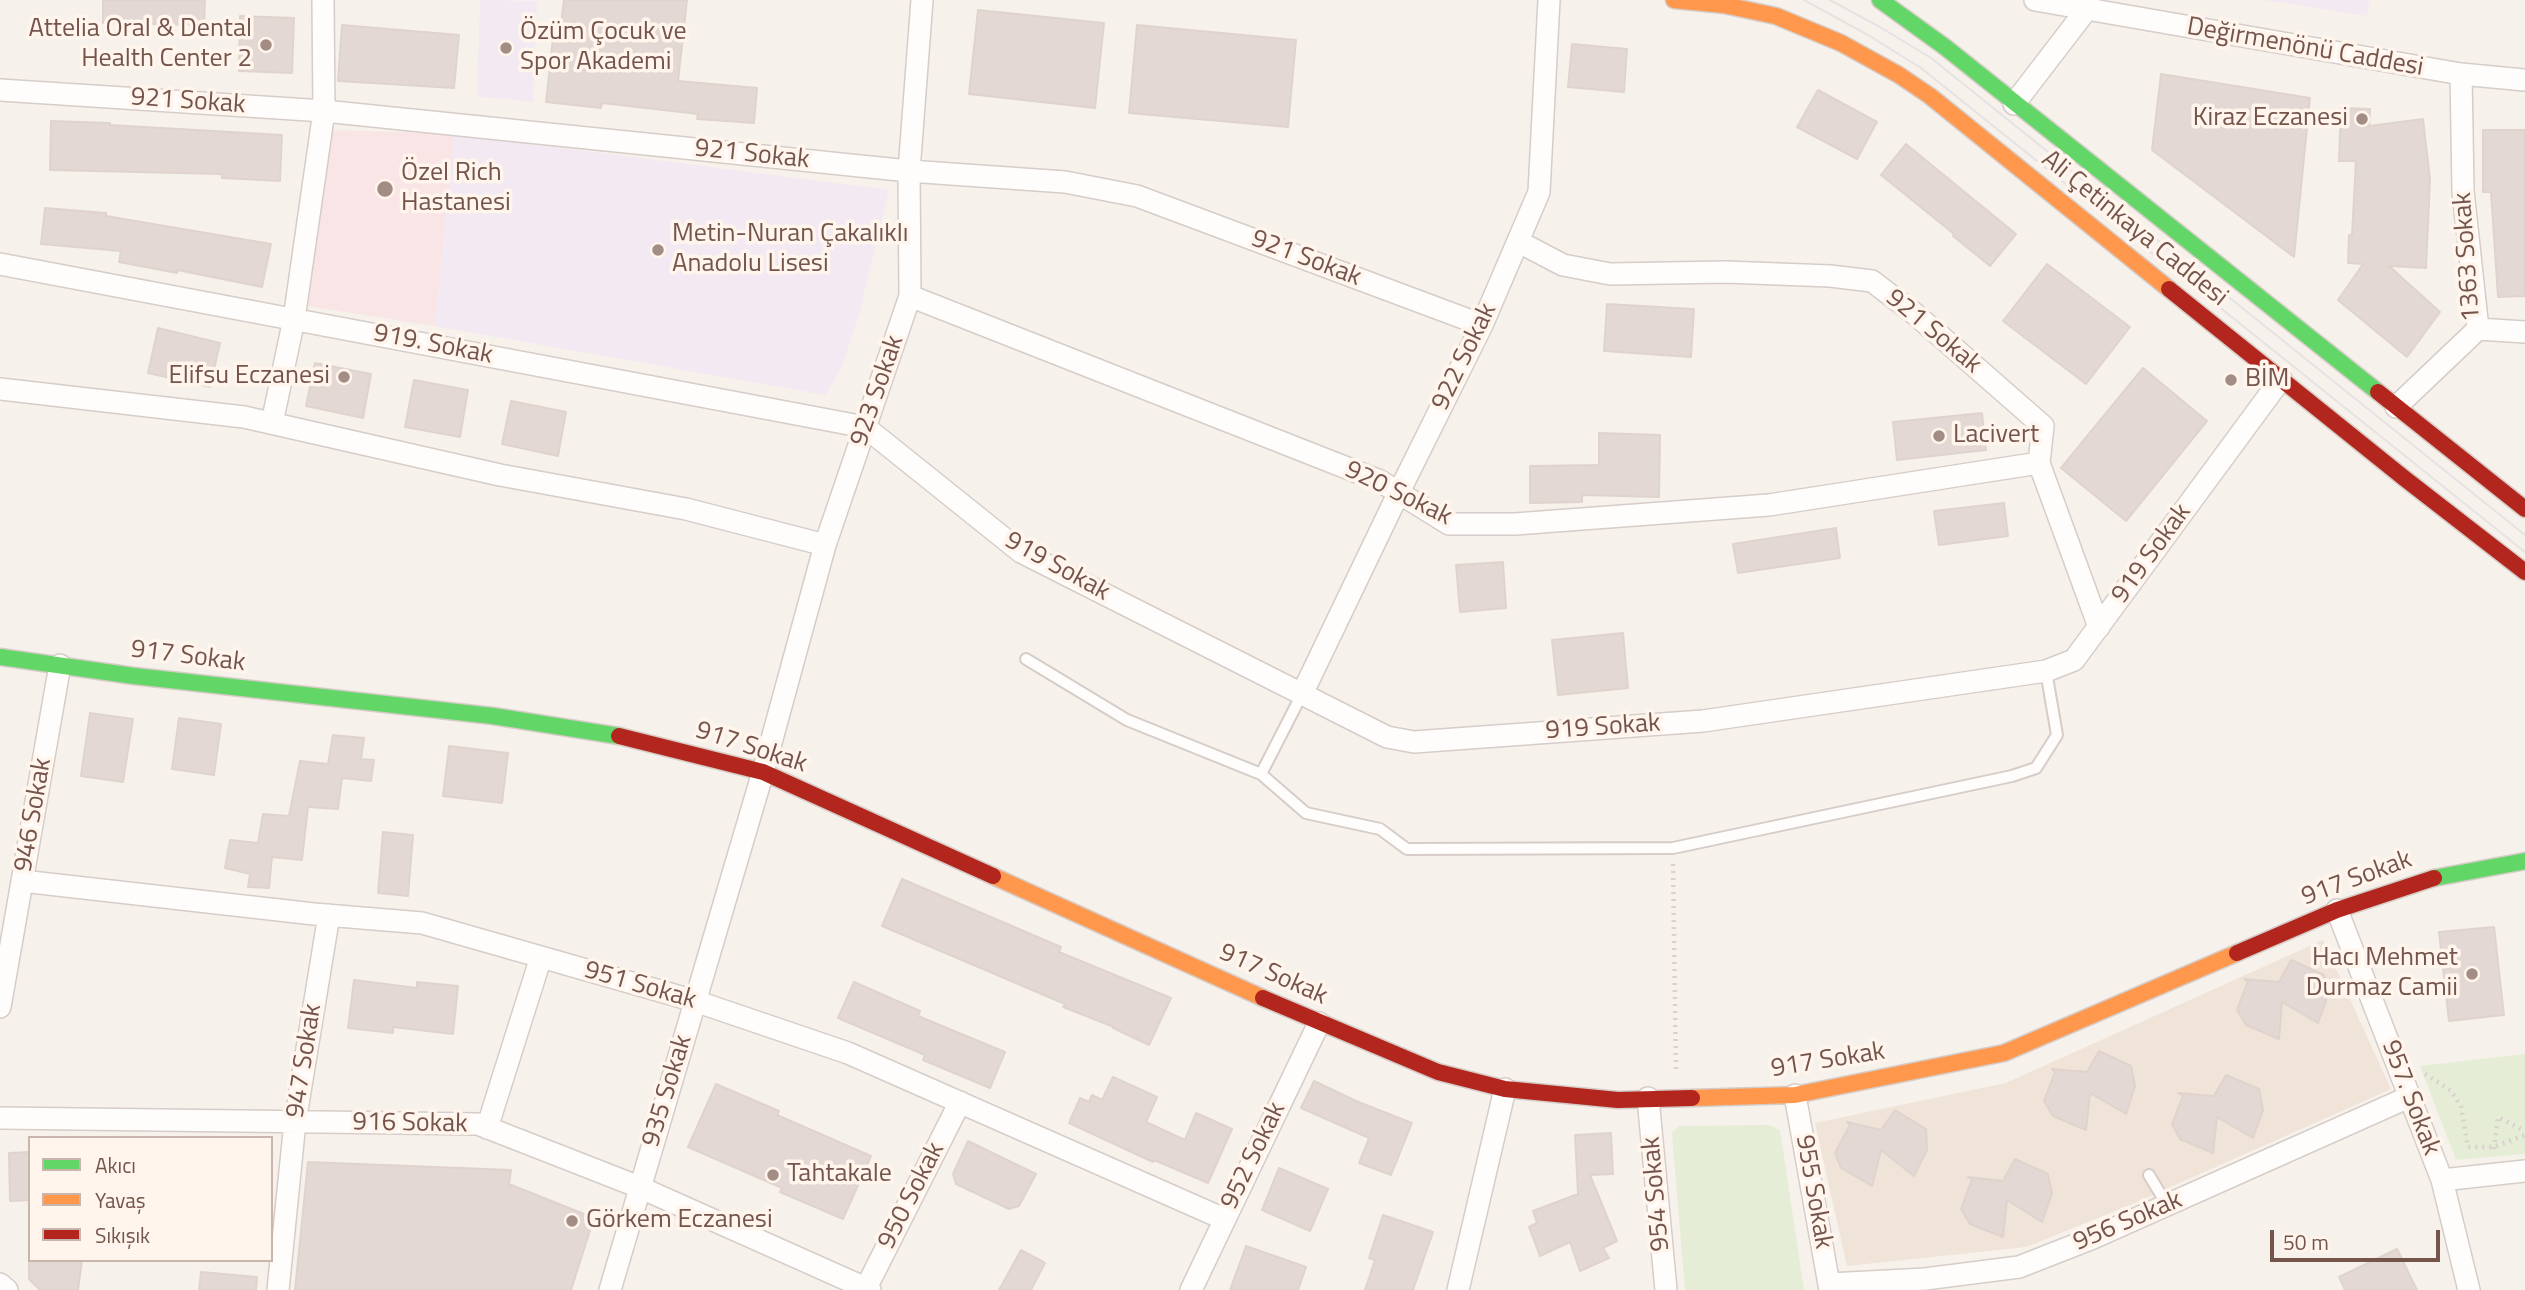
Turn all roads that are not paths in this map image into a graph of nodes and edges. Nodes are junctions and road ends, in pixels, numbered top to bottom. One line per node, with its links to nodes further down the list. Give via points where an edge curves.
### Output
1 (323, 0): 12 (street)
2 (922, 0): 13 (street, 923 Sokak)
3 (1549, 0): 14 (street, 922 Sokak, via 1539,192)
4 (1674, 0): 21 (street, Ali Çetinkaya Caddesi, via 1776,16 1841,43 1899,75)
5 (1880, 0): 11 (street)
6 (2035, 0): 7 (street, Değirmenönü Caddesi)
7 (2088, 4): 8 (street, Değirmenönü Caddesi); 11 (street)
8 (2461, 74): 9 (street, Değirmenönü Caddesi); 19 (street, 1363 Sokak, via 2463,191)
9 (2525, 80)
10 (0, 90): 12 (street, 921 Sokak)
11 (2014, 104): 23 (street)
12 (324, 111): 13 (street, 921 Sokak); 17 (street)
13 (909, 171): 16 (street, 923 Sokak); 18 (street, 921 Sokak, via 1065,182 1137,196)
14 (1519, 242): 18 (street, 922 Sokak); 26 (street, 921 Sokak, via 1563,265 1609,275 1726,272 1872,281 2043,426)
15 (0, 264): 17 (street, 919. Sokak)
16 (910, 296): 25 (street, 923 Sokak); 27 (street, 920 Sokak)
17 (294, 318): 24 (street); 25 (street, 919. Sokak)
18 (1482, 325): 27 (street, 922 Sokak)
19 (2478, 329): 20 (street); 23 (street, 1363 Sokak)
20 (2525, 332)
21 (2281, 379): 30 (street, Ali Çetinkaya Caddesi); 31 (street, 919 Sokak)
22 (0, 389): 24 (street)
23 (2396, 407): 28 (street)
24 (272, 424): 29 (street, via 500,475 686,509)
25 (865, 427): 29 (street, 923 Sokak); 36 (street, 919 Sokak, via 1021,552)
26 (2039, 463): 27 (street, 920 Sokak, via 1769,505 1515,524 1448,524); 31 (street, 921 Sokak)
27 (1399, 492): 36 (street, 922 Sokak)
28 (2525, 509)
29 (825, 545): 37 (street, 923 Sokak)
30 (2525, 572)
31 (2099, 626): 35 (street, 919 Sokak, via 2074,660)
32 (0, 657): 34 (street, 917 Sokak)
33 (1026, 659): 38 (lane, via 1127,720)
34 (60, 665): 37 (street, 917 Sokak, via 493,716 622,736); 40 (street, 946 Sokak)
35 (2046, 671): 36 (street, 919 Sokak, via 1703,721 1414,742 1387,737); 38 (lane, via 2057,735 2036,768 1673,848 1407,849 1380,829 1306,813)
36 (1302, 694): 38 (lane)
37 (764, 772): 44 (street, 935 Sokak); 46 (street, 917 Sokak)
38 (1261, 774)
39 (2525, 861): 41 (street, 917 Sokak, via 2443,875)
40 (22, 881): 42 (street, 951 Sokak); 45 (street, 946 Sokak)
41 (2337, 910): 48 (street, 917 Sokak, via 2004,1053); 49 (street, 957. Sokak)
42 (329, 915): 43 (street, 951 Sokak, via 422,923); 53 (street, 947 Sokak)
43 (541, 957): 44 (street, 951 Sokak); 54 (street)
44 (695, 1001): 51 (street, 951 Sokak, via 848,1053); 58 (street, 935 Sokak)
45 (0, 1007)
46 (1319, 1023): 47 (street, 917 Sokak, via 1438,1072); 60 (street, 952 Sokak)
47 (1506, 1089): 50 (street, 917 Sokak, via 1618,1100); 68 (street)
48 (1795, 1095): 50 (street, 917 Sokak); 62 (street, 955 Sokak)
49 (2409, 1097): 57 (street, 957. Sokak); 59 (street, 956 Sokak)
50 (1648, 1098): 69 (street, 954 Sokak)
51 (960, 1102): 60 (street, 951 Sokak); 63 (street, 950 Sokak)
52 (0, 1118): 53 (street, 916 Sokak)
53 (295, 1122): 54 (street, 916 Sokak, via 478,1124); 65 (street, 947 Sokak)
54 (487, 1128): 58 (street, 916 Sokak)
55 (2525, 1171): 57 (street)
56 (2149, 1175): 59 (lane)
57 (2442, 1180): 70 (street, 957. Sokak)
58 (639, 1186): 63 (street, 916 Sokak); 66 (street, 935 Sokak)
59 (2167, 1205): 62 (street, 956 Sokak, via 2019,1266)
60 (1224, 1219): 67 (street, 952 Sokak)
61 (0, 1284): 64 (street)
62 (1830, 1287)
63 (867, 1289)
64 (6, 1290)
65 (278, 1290)
66 (610, 1290)
67 (1191, 1290)
68 (1458, 1290)
69 (1666, 1290)
70 (2469, 1290)

